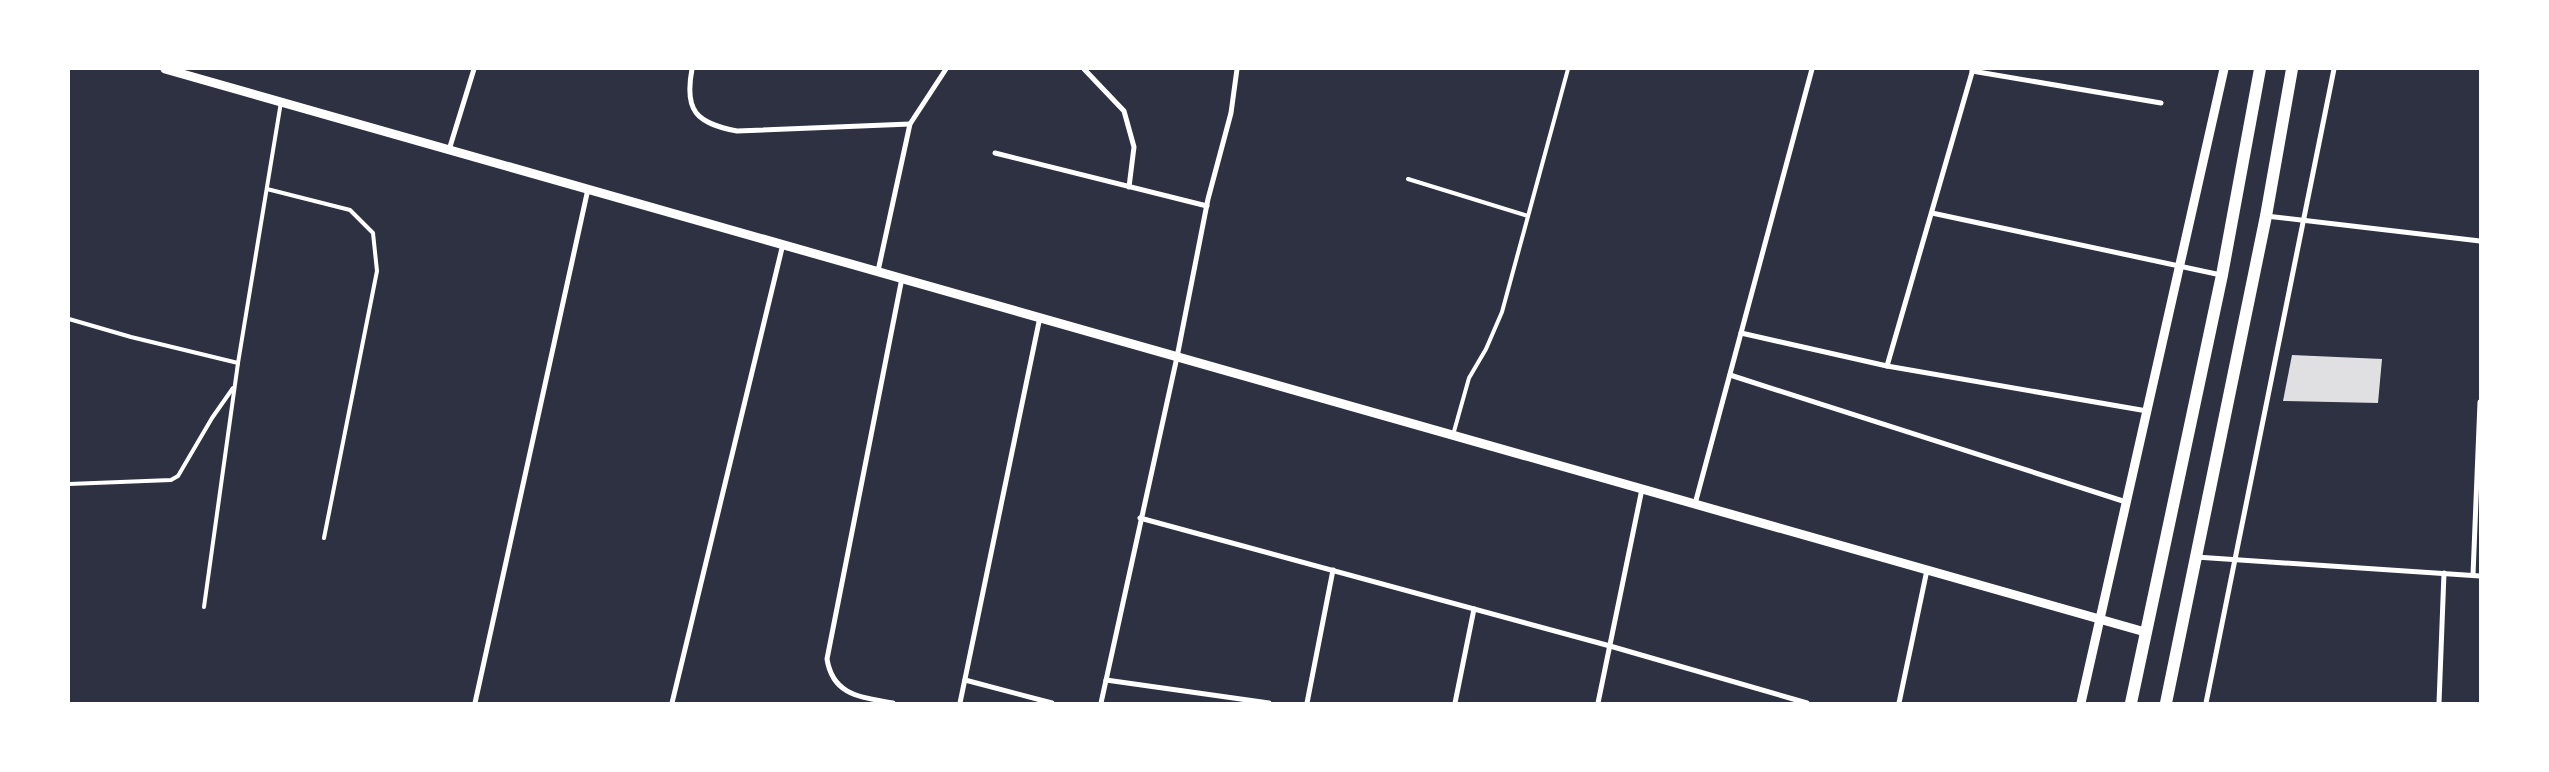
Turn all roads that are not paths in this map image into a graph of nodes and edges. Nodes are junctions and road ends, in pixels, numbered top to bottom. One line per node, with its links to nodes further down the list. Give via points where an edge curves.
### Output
1 (165, 69): 14 (street)
2 (474, 69): 17 (street)
3 (692, 69): 16 (street, via 690,103 701,119 714,127 737,131)
4 (946, 69): 16 (street)
5 (1084, 69): 20 (street, via 1124,111 1134,147)
6 (1237, 69): 23 (street, via 1231,113)
7 (1568, 69): 25 (lane)
8 (1812, 69): 36 (street)
9 (2224, 69): 30 (street)
10 (2260, 69): 32 (main road)
11 (2292, 69): 26 (main road)
12 (2334, 69): 27 (street)
13 (1973, 70): 15 (street); 24 (street)
14 (281, 102): 17 (street); 21 (lane)
15 (2160, 103)
16 (910, 124): 31 (street)
17 (449, 150): 22 (street)
18 (995, 153): 20 (street)
19 (1408, 179): 25 (lane)
20 (1129, 187): 23 (street)
21 (267, 189): 38 (lane); 50 (lane, via 350,210 373,233 377,270)
22 (588, 189): 29 (street); 65 (street)
23 (1207, 206): 37 (street)
24 (1932, 213): 30 (street); 39 (street)
25 (1528, 216): 44 (lane, via 1502,312 1486,349 1468,378)
26 (2266, 216): 27 (street); 51 (main road)
27 (2304, 219): 28 (street); 52 (street)
28 (2480, 241)
29 (782, 244): 31 (street); 66 (street)
30 (2181, 266): 32 (street); 43 (street)
31 (878, 271): 33 (street)
32 (2222, 275): 61 (main road)
33 (902, 278): 34 (street); 67 (street, via 827,659 829,672 848,692)
34 (1040, 317): 37 (street); 63 (street)
35 (69, 319): 38 (lane)
36 (1741, 333): 39 (street); 40 (street)
37 (1177, 356): 44 (street); 49 (street)
38 (238, 363): 41 (lane)
39 (1887, 366): 43 (street)
40 (1730, 375): 47 (street); 48 (street)
41 (235, 386): 45 (lane, via 178,476 171,480); 58 (lane)
42 (2480, 402): 56 (street)
43 (2147, 411): 47 (street)
44 (1453, 435): 46 (street)
45 (69, 484)
46 (1642, 489): 48 (street); 62 (street)
47 (2126, 502): 60 (street)
48 (1695, 504): 54 (street)
49 (1140, 518): 53 (street); 64 (street)
50 (324, 538)
51 (2195, 557): 52 (street); 79 (main road)
52 (2235, 560): 55 (street); 80 (street)
53 (1333, 570): 59 (street); 72 (street)
54 (1928, 570): 60 (street); 76 (street)
55 (2444, 573): 56 (street); 81 (street)
56 (2473, 575): 57 (street)
57 (2480, 576)
58 (204, 607)
59 (1474, 609): 62 (street); 73 (street)
60 (2099, 619): 61 (street); 77 (street)
61 (2145, 632): 78 (main road)
62 (1610, 646): 74 (street); 75 (street)
63 (965, 680): 68 (street); 69 (street)
64 (1106, 680): 70 (street); 71 (street)
65 (475, 703)
66 (672, 703)
67 (893, 703)
68 (960, 703)
69 (1052, 703)
70 (1102, 703)
71 (1270, 703)
72 (1307, 703)
73 (1455, 703)
74 (1598, 703)
75 (1807, 703)
76 (1899, 703)
77 (2081, 703)
78 (2131, 703)
79 (2166, 703)
80 (2206, 703)
81 (2439, 703)

